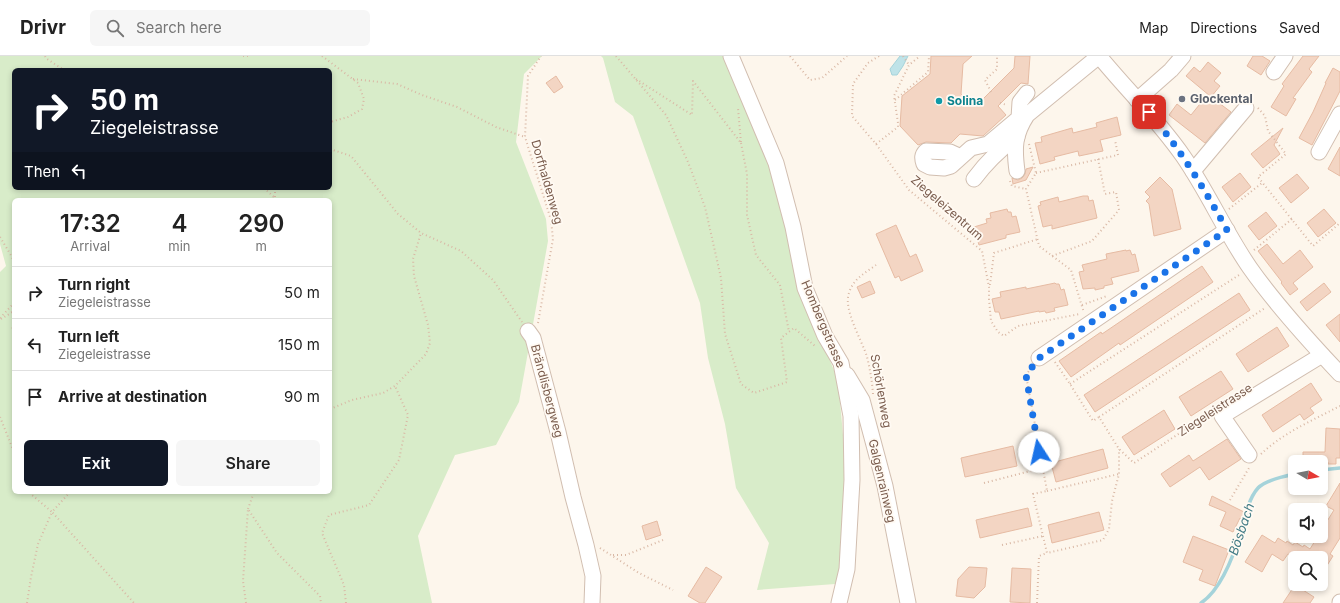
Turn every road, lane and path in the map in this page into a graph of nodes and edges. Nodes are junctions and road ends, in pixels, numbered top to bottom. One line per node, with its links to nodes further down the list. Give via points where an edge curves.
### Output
1 (45, 56): 19 (path)
2 (243, 56): 3 (path)
3 (250, 56)
4 (322, 56): 22 (path)
5 (541, 56): 32 (path, Dorfhaldenweg, via 528,76)
6 (616, 56): 21 (path)
7 (731, 56): 69 (street, Hombergstrasse, via 776,162 805,288 825,336)
8 (790, 56): 9 (path, via 810,80 822,78)
9 (847, 56)
10 (879, 56): 35 (path, Ziegeleizentrum, via 868,63 853,84 852,116)
11 (903, 56): 18 (path)
12 (920, 56): 18 (path)
13 (929, 56): 24 (path, via 928,72)
14 (997, 56): 23 (path, via 997,69 985,80)
15 (1099, 56): 25 (street); 27 (street)
16 (1183, 56): 25 (street)
17 (1285, 56): 20 (street)
18 (909, 65): 24 (path, via 894,96)
19 (61, 68)
20 (1274, 72)
21 (634, 78): 34 (path, via 692,115 693,81); 64 (path, via 666,115 705,207 721,278 725,334 741,384 754,393 787,382 781,338)
22 (354, 80): 30 (path, via 358,83 364,98 362,109 348,117); 32 (path, via 397,84)
23 (990, 92)
24 (895, 100): 35 (path, via 898,128)
25 (1137, 100): 40 (street)
26 (738, 108): 34 (path)
27 (1036, 108): 31 (street); 31 (street, via 1026,94 1020,102)
28 (1246, 108): 40 (street); 44 (path, via 1257,107 1265,116 1268,131 1286,154 1258,177)
29 (1340, 114): 37 (street)
30 (332, 121)
31 (1018, 127): 38 (street, via 988,144 971,148); 41 (path, via 1027,133); 42 (street); 43 (street, via 1006,145 985,164)
32 (525, 137): 65 (path, Dorfhaldenweg, via 551,220 553,239 539,322)
33 (1115, 140): 39 (path, via 1118,155)
34 (741, 143): 64 (path, via 747,174 747,215 756,255 780,285)
35 (876, 144): 59 (path, Ziegeleizentrum, via 909,190 982,251)
36 (332, 150): 52 (path, Brändlisbergweg, via 351,156 398,214)
37 (1319, 152)
38 (961, 157)
39 (1098, 159): 41 (path); 55 (path, via 1104,194 1116,192 1119,210 1092,241)
40 (1193, 171): 48 (street)
41 (1036, 172): 45 (path)
42 (1013, 175): 45 (path, via 1012,186)
43 (974, 179)
44 (1262, 183): 48 (path); 49 (path)
45 (1026, 189): 54 (path)
46 (266, 190): 47 (path)
47 (274, 198)
48 (1220, 217): 51 (street)
49 (1292, 219): 50 (path, via 1313,246); 57 (path)
50 (1340, 223)
51 (1227, 230): 57 (street); 68 (street)
52 (421, 234): 65 (path, Brändlisbergweg, via 461,251 493,280); 72 (path, via 413,259 414,276 428,325 430,343 426,354)
53 (0, 237): 56 (path)
54 (1038, 239): 55 (path, via 1039,246); 59 (path, via 994,252)
55 (1052, 256): 59 (path, Ziegeleizentrum, via 1071,270 1085,313 1018,326 1004,336 998,332 992,321)
56 (12, 257)
57 (1246, 263): 60 (street); 71 (path)
58 (876, 265): 73 (path, Schörlenweg, via 856,280 848,294 849,311 867,357)
59 (989, 287)
60 (1276, 301): 67 (street); 78 (path)
61 (12, 305): 63 (path)
62 (12, 312): 63 (path)
63 (0, 319)
64 (788, 332): 66 (path, via 794,328)
65 (530, 335): 94 (street, Brändlisbergweg, via 558,432)
66 (820, 350)
67 (1322, 355): 70 (street); 81 (street, via 1222,416)
68 (1044, 356): 71 (path); 82 (path, via 1026,375)
69 (841, 363): 105 (street, Hombergstrasse, via 851,416 852,480 847,568); 106 (street, Galgenrainweg, via 862,400 885,486)
70 (1340, 374)
71 (1070, 384): 78 (path, via 1093,421)
72 (395, 386): 75 (path, via 383,393 352,400); 103 (path, via 408,415 399,460 369,505 329,515 322,533 344,585)
73 (874, 396)
74 (1340, 406): 81 (path, via 1272,444)
75 (332, 408)
76 (1214, 411): 80 (path, Ziegeleistrasse, via 1134,463)
77 (0, 417): 79 (path)
78 (1099, 417): 80 (path, Ziegeleistrasse)
79 (12, 447)
80 (1119, 450): 83 (path)
81 (1252, 460): 89 (path)
82 (1042, 468): 84 (path); 85 (path)
83 (1119, 474): 85 (path); 96 (path, via 1112,501 1109,529 1103,540)
84 (984, 483)
85 (1047, 491): 92 (path, via 1033,494)
86 (31, 494): 91 (path)
87 (68, 494): 91 (path)
88 (253, 494): 90 (path)
89 (1230, 500)
90 (248, 509): 101 (path, via 243,581); 102 (path, via 277,553 320,596)
91 (52, 512): 99 (path, via 38,544); 100 (path)
92 (1043, 536): 95 (path); 96 (path)
93 (663, 540): 97 (path, via 626,555)
94 (586, 545): 97 (path, via 597,546); 104 (street, Brändlisbergweg, via 593,576)
95 (1002, 545)
96 (1047, 553): 107 (path, via 1039,556)
97 (613, 555): 98 (path, via 639,573)
98 (673, 590)
99 (28, 603)
100 (134, 603)
101 (246, 603)
102 (321, 603)
103 (346, 603)
104 (592, 603)
105 (839, 603)
106 (908, 603)
107 (1037, 603)

